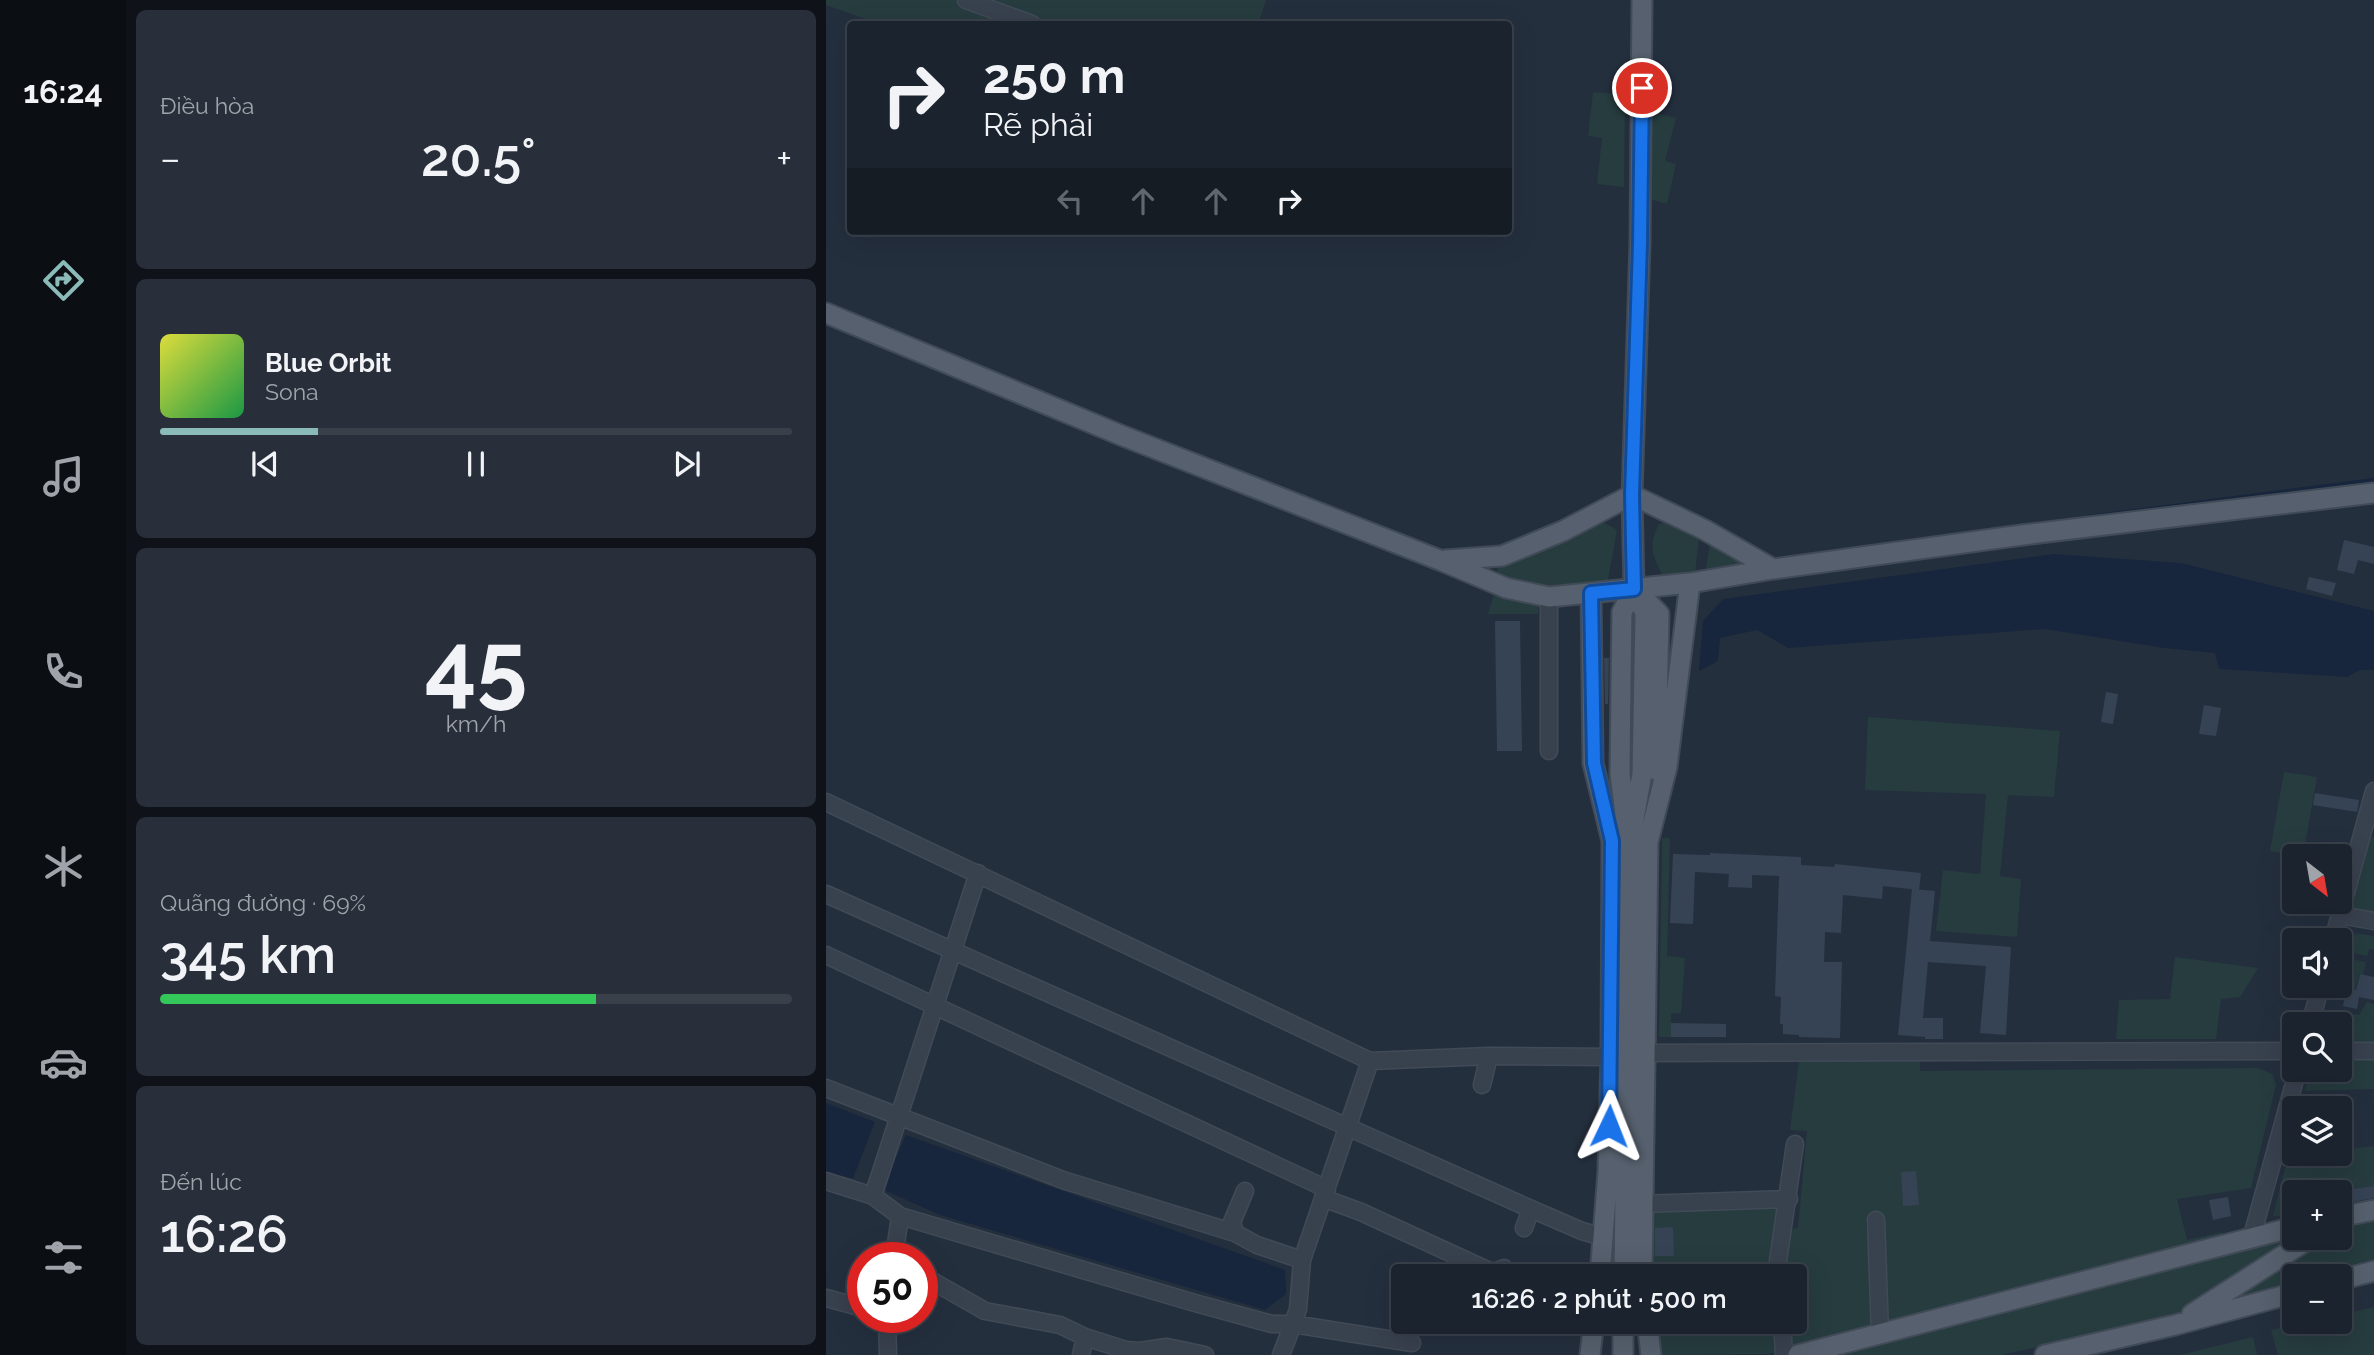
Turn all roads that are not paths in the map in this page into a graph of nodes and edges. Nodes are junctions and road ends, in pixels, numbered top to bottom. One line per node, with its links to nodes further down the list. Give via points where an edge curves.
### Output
1 (966, 0): 3 (street)
2 (1642, 0): 6 (main road)
3 (1024, 21)
4 (826, 313): 7 (main road)
5 (2374, 493): 8 (main road)
6 (1632, 495): 7 (main road, via 1502,556); 8 (main road); 10 (main road)
7 (1442, 561): 12 (main road, via 1506,588)
8 (1773, 569): 9 (main road)
9 (1690, 583): 10 (main road); 28 (main road, via 1667,767 1648,842)
10 (1634, 589): 11 (main road); 16 (main road, via 1622,612 1620,774); 16 (main road, via 1658,614 1656,775)
11 (1591, 593): 12 (main road); 30 (main road, via 1594,763 1612,841)
12 (1549, 597): 13 (street)
13 (1549, 751)
14 (2374, 791): 19 (street)
15 (826, 802): 17 (street)
16 (1629, 847): 59 (main road)
17 (978, 873): 22 (street); 31 (street)
18 (826, 894): 22 (street)
19 (2340, 915): 20 (street); 21 (street)
20 (2374, 921)
21 (2336, 928)
22 (953, 952): 24 (street); 35 (street)
23 (826, 955): 24 (street)
24 (934, 1005): 34 (street); 40 (street)
25 (2282, 1051): 28 (street)
26 (2352, 1051): 27 (street)
27 (2374, 1051)
28 (1645, 1053): 43 (main road)
29 (1489, 1056): 30 (street); 31 (street); 32 (street)
30 (1611, 1057): 53 (main road)
31 (1370, 1061): 35 (street)
32 (1482, 1085)
33 (826, 1088): 34 (street)
34 (898, 1115): 41 (street); 51 (street, via 1063,1180)
35 (1347, 1128): 40 (street); 44 (street)
36 (1795, 1144): 42 (street)
37 (2282, 1146): 52 (street)
38 (826, 1181): 41 (street)
39 (1245, 1191): 51 (street, via 1232,1222)
40 (1325, 1193): 56 (street); 57 (street)
41 (873, 1196): 47 (street)
42 (1789, 1199): 43 (street); 61 (street)
43 (1642, 1204): 60 (main road)
44 (1531, 1209): 49 (street); 53 (street)
45 (2374, 1210): 46 (main road)
46 (2352, 1215)
47 (900, 1216): 54 (street); 68 (street, via 1195,1303 1272,1324)
48 (1876, 1220): 75 (street)
49 (1524, 1228)
50 (2282, 1230): 52 (main road)
51 (1235, 1233): 56 (street)
52 (2252, 1236): 75 (main road, via 2228,1236)
53 (1603, 1237): 58 (main road)
54 (896, 1242)
55 (2292, 1250): 69 (main road)
56 (1302, 1261): 68 (street)
57 (1474, 1264)
58 (1601, 1264)
59 (1624, 1264)
60 (1642, 1264)
61 (1778, 1264)
62 (2374, 1271): 63 (main road)
63 (2352, 1277)
64 (938, 1284): 76 (street, via 985,1311 1060,1325)
65 (2282, 1296): 69 (main road)
66 (826, 1298): 67 (street)
67 (847, 1304)
68 (1293, 1324): 77 (street); 81 (street)
69 (2175, 1325): 87 (main road)
70 (887, 1333): 78 (street)
71 (1592, 1334): 82 (main road)
72 (1623, 1334): 83 (main road)
73 (1649, 1334): 84 (main road)
74 (1783, 1334): 85 (street)
75 (1880, 1334): 86 (main road)
76 (1085, 1337): 79 (street); 80 (street, via 1126,1350 1167,1347)
77 (1412, 1343)
78 (888, 1355)
79 (1082, 1355)
80 (1205, 1355)
81 (1281, 1355)
82 (1590, 1355)
83 (1623, 1355)
84 (1651, 1355)
85 (1784, 1355)
86 (1798, 1355)
87 (2045, 1355)

